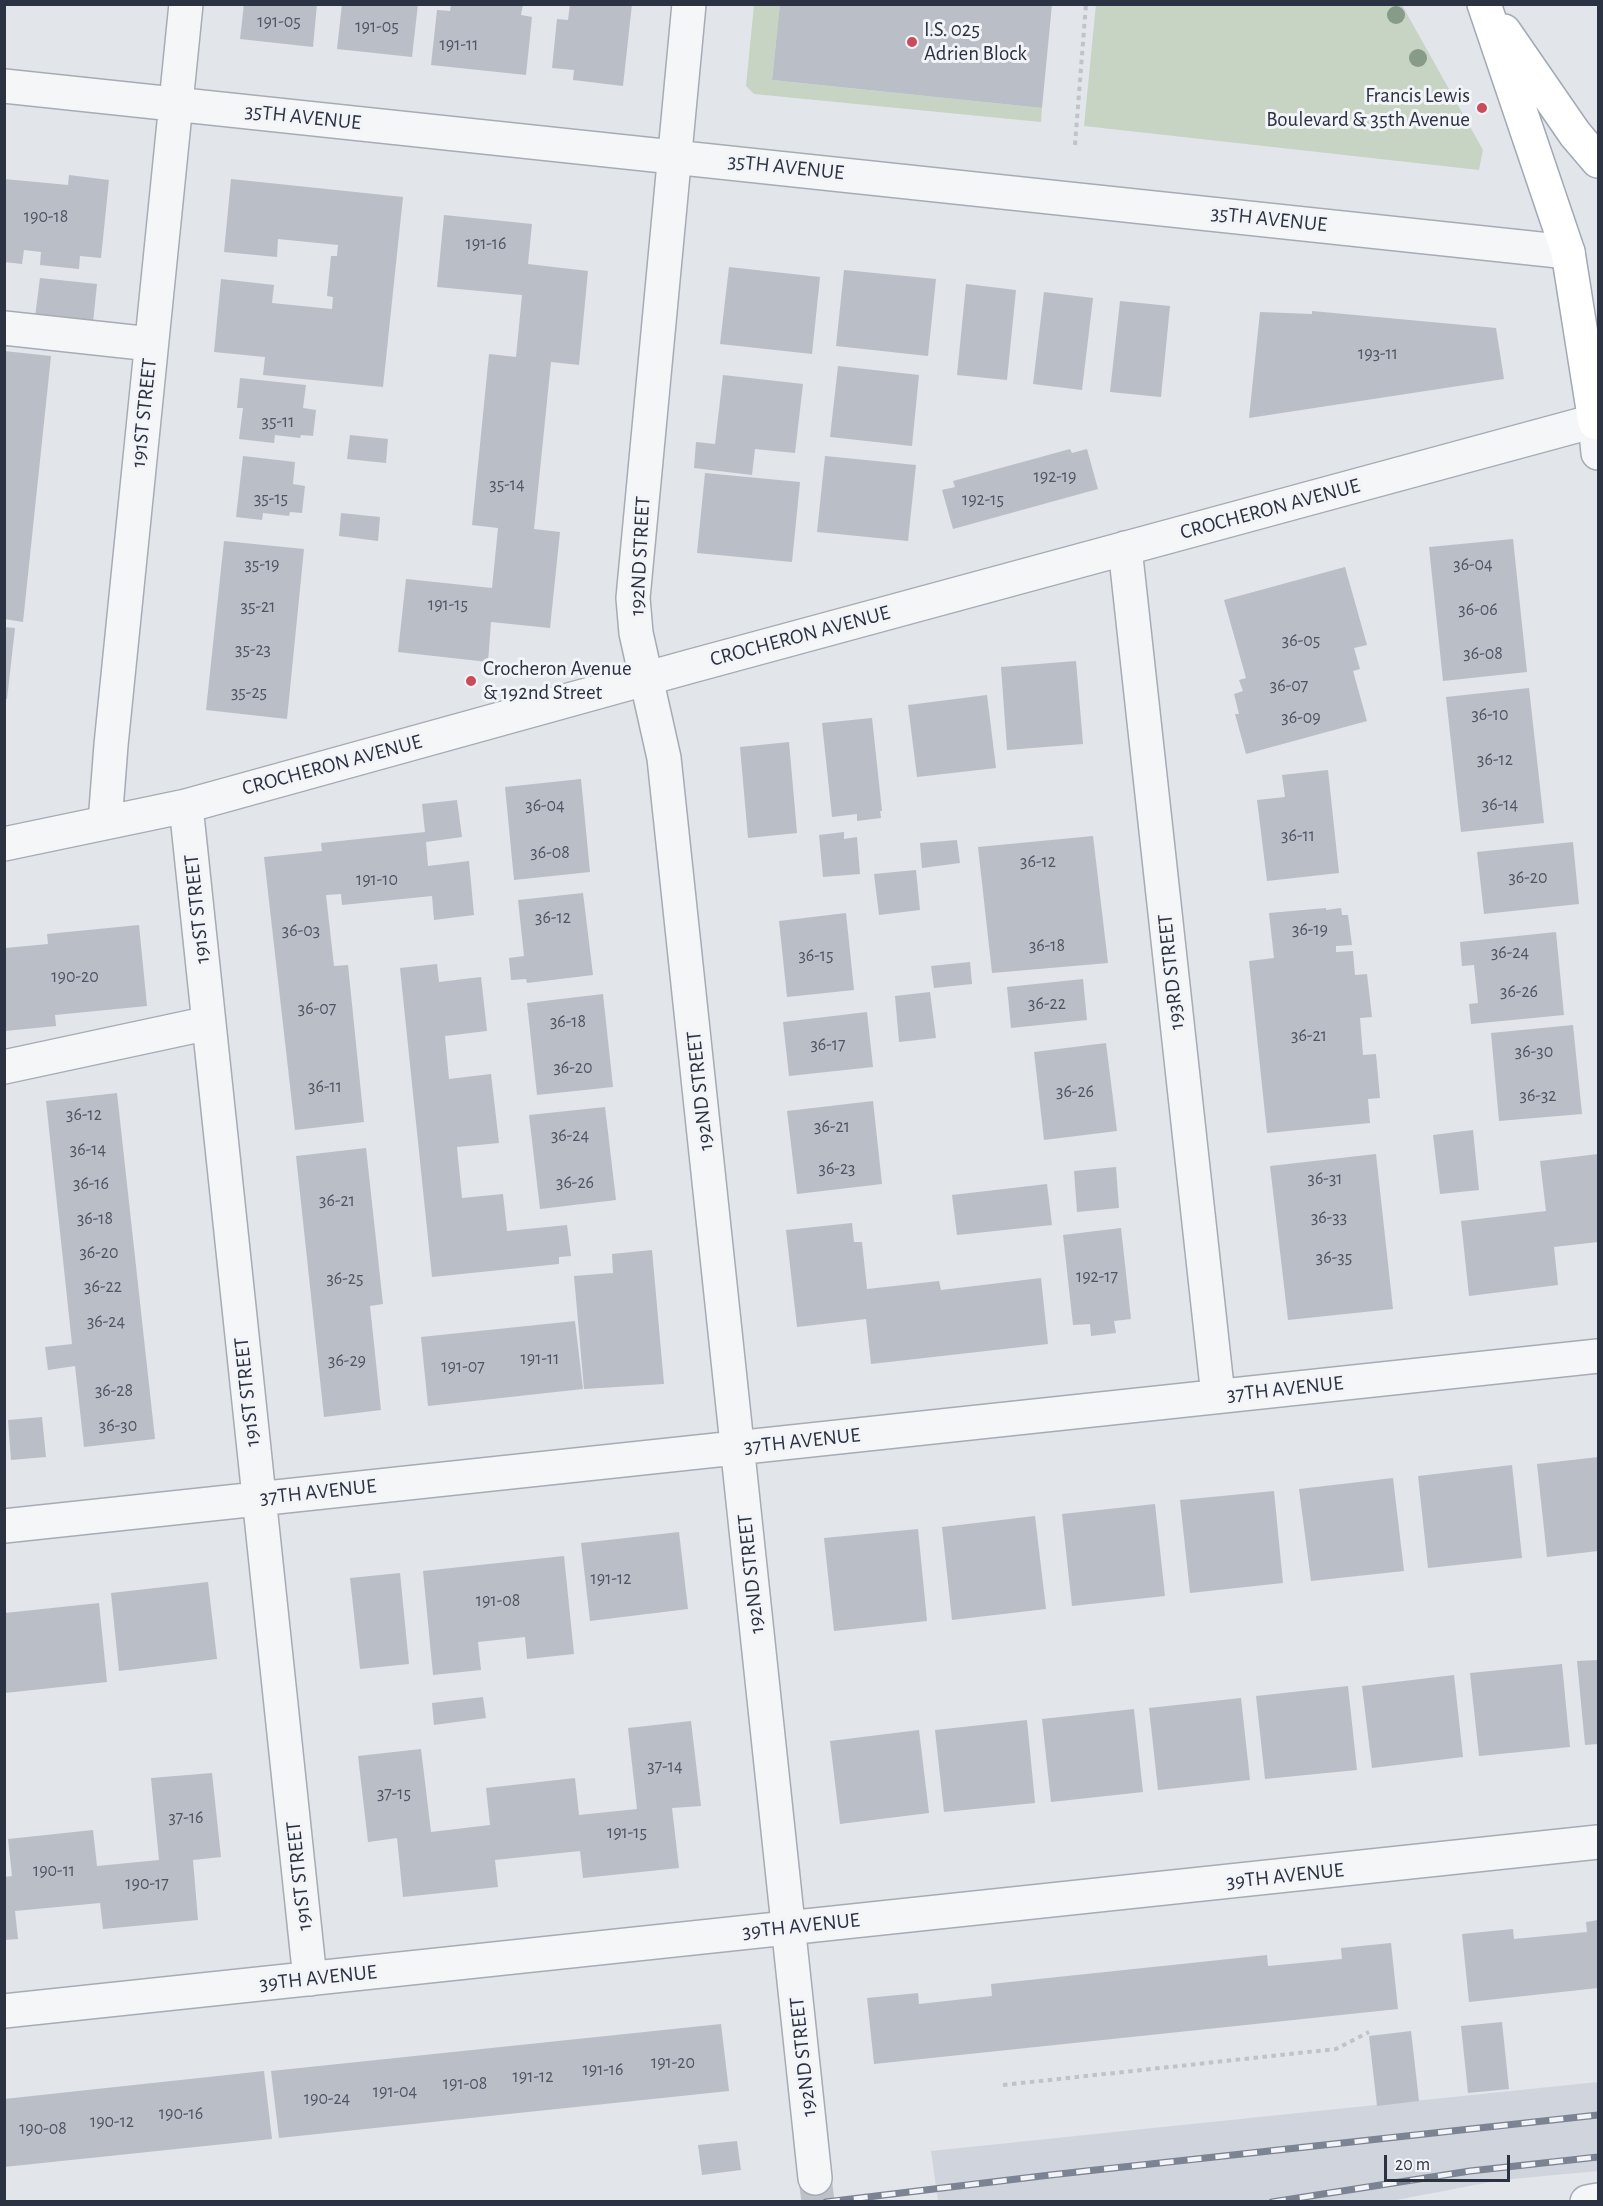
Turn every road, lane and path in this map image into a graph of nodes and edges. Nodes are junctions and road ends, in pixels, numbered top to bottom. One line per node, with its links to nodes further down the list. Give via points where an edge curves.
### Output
1 (186, 4): 6 (street, 191ST STREET)
2 (689, 4): 8 (street, 192ND STREET)
3 (1086, 4): 7 (path)
4 (1485, 4): 9 (main road, via 1575,134); 10 (main road)
5 (4, 86): 6 (street, 35TH AVENUE)
6 (176, 103): 8 (street, 35TH AVENUE); 12 (street, 191ST STREET)
7 (1075, 145)
8 (674, 155): 10 (street, 35TH AVENUE); 15 (street, 192ND STREET, via 633,598)
9 (1599, 161)
10 (1568, 252): 13 (main road)
11 (4, 328): 12 (street)
12 (152, 345): 17 (street, 191ST STREET)
13 (1598, 429): 14 (street, CROCHERON AVENUE)
14 (1125, 548): 15 (street, CROCHERON AVENUE); 22 (street, 193RD STREET)
15 (646, 678): 16 (street, CROCHERON AVENUE); 23 (street, 192ND STREET, via 664,758)
16 (186, 806): 17 (street, CROCHERON AVENUE); 19 (street, 191ST STREET)
17 (105, 823): 18 (street, CROCHERON AVENUE)
18 (4, 844)
19 (209, 1023): 20 (street); 24 (street, 191ST STREET)
20 (4, 1067)
21 (1599, 1356): 22 (street, 37TH AVENUE)
22 (1218, 1396): 23 (street, 37TH AVENUE)
23 (738, 1448): 24 (street, 37TH AVENUE); 27 (street, 192ND STREET)
24 (258, 1498): 25 (street, 37TH AVENUE); 28 (street, 191ST STREET)
25 (4, 1526)
26 (1599, 1842): 27 (street, 39TH AVENUE)
27 (789, 1927): 28 (street, 39TH AVENUE); 32 (street, 192ND STREET)
28 (310, 1979): 29 (street, 39TH AVENUE)
29 (4, 2011)
30 (1369, 2032): 31 (path, via 1336,2049)
31 (1003, 2085)
32 (815, 2178)
33 (1599, 2200): 34 (street)
34 (1587, 2202)

